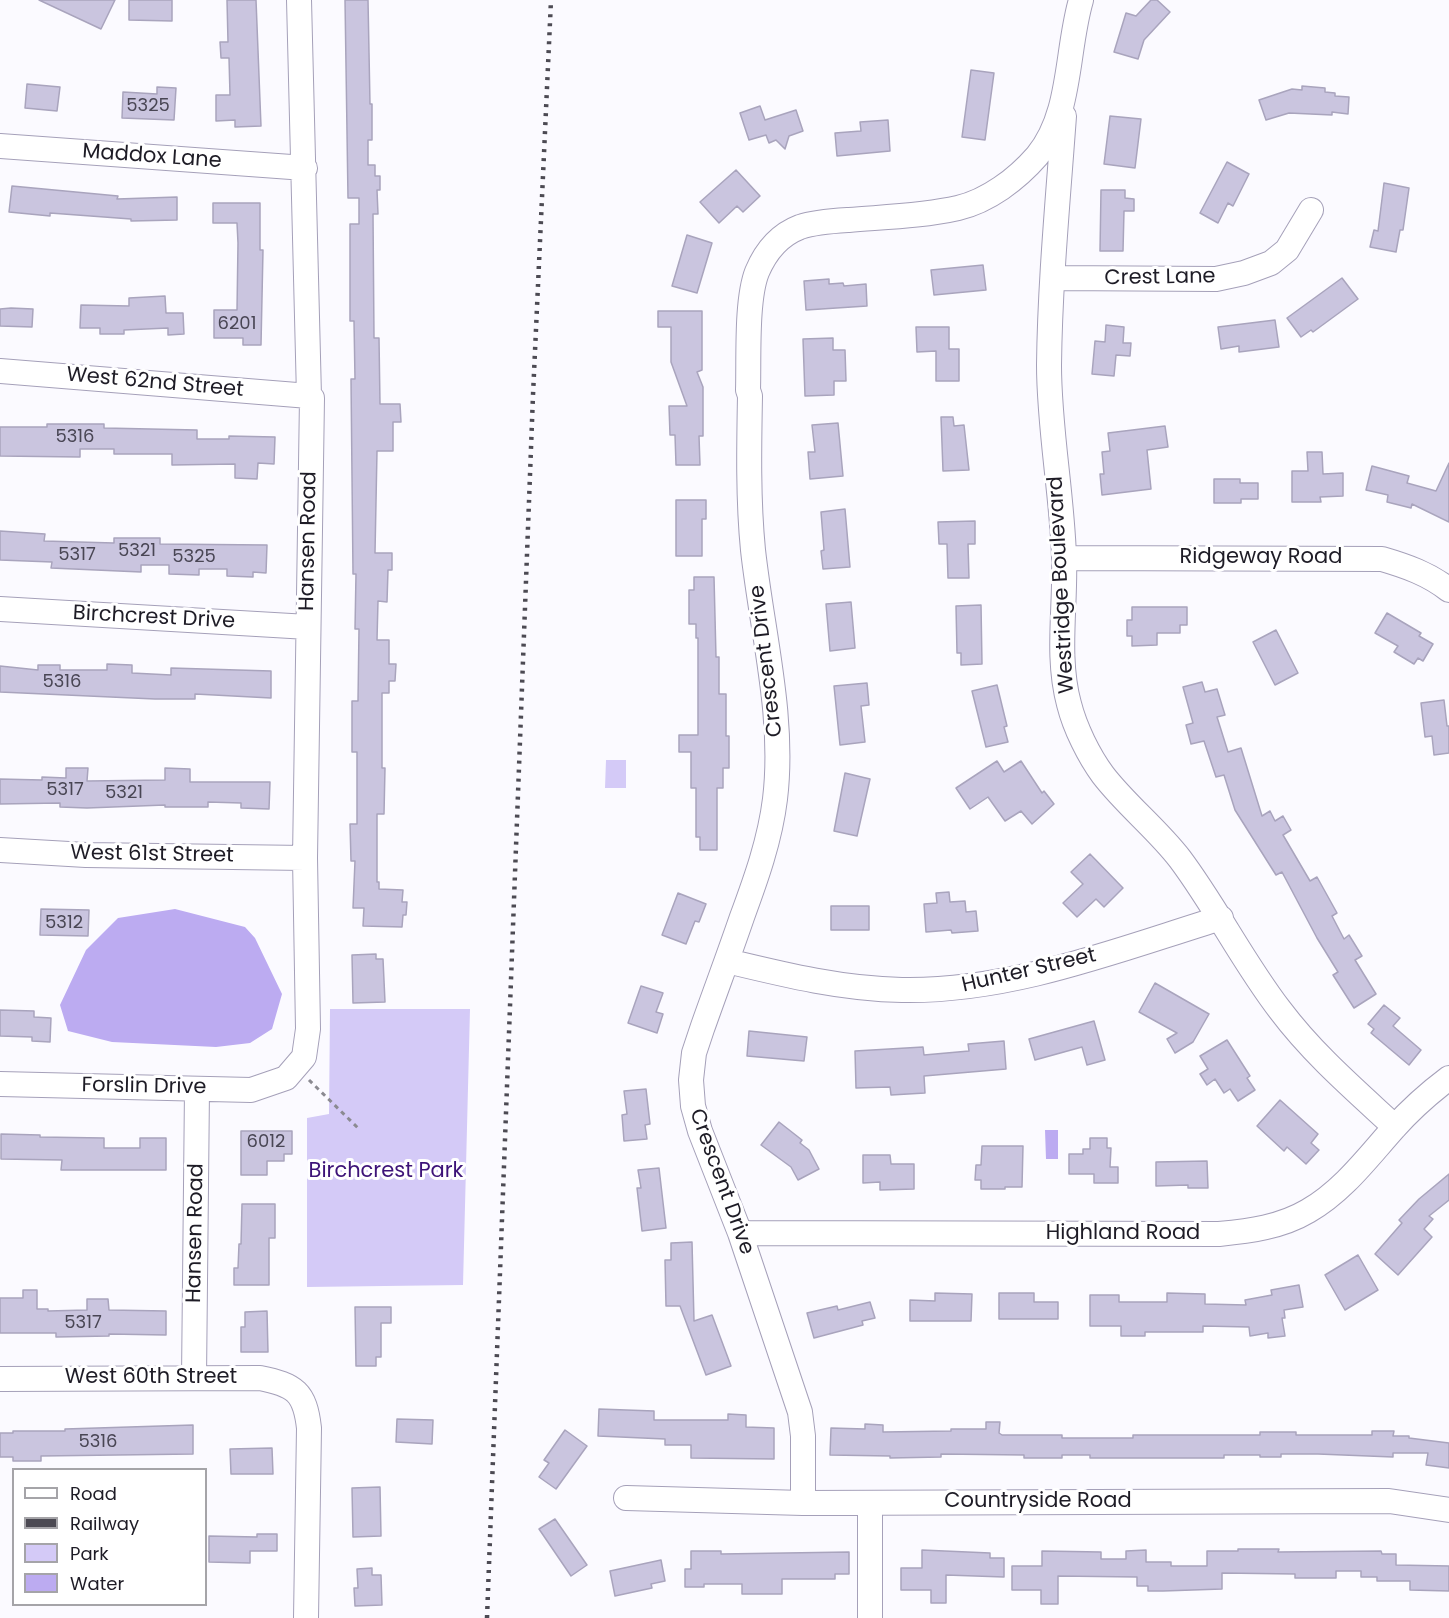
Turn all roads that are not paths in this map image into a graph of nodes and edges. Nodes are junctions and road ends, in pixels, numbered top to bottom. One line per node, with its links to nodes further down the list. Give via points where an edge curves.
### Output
1 (299, 0): 6 (street, Hansen Road)
2 (1066, 0): 4 (street, Westridge Boulevard, via 1070,31)
3 (1081, 0): 4 (street, Crescent Drive)
4 (1067, 65): 8 (street, Westridge Boulevard); 18 (street, Crescent Drive, via 1064,97 1054,127 1038,155 1016,177 960,208 821,222 799,228 772,247 756,275 747,390 750,506 778,757 768,842)
5 (0, 146): 6 (street, Maddox Lane)
6 (305, 168): 10 (street, Hansen Road)
7 (1311, 210): 8 (street, Crest Lane, via 1287,250 1271,263 1245,273 1216,279)
8 (1053, 278): 11 (street, Westridge Boulevard, via 1049,366)
9 (0, 371): 10 (street, West 62nd Street)
10 (309, 396): 14 (street, Hansen Road, via 312,398)
11 (1064, 558): 12 (street, Ridgeway Road, via 1382,559 1411,568); 17 (street, Westridge Boulevard, via 1063,667 1069,705 1084,741 1103,774 1178,856)
12 (1449, 590)
13 (0, 609): 14 (street, Birchcrest Drive)
14 (308, 627): 16 (street, Hansen Road)
15 (0, 850): 16 (street, West 61st Street)
16 (305, 858): 19 (street, Hansen Road, via 308,1029)
17 (1221, 918): 18 (street, Hunter Street, via 1010,980 955,988 849,987); 23 (street, Westridge Boulevard, via 1253,973 1305,1042)
18 (727, 961): 24 (street, Crescent Drive, via 694,1053 691,1080 700,1131)
19 (296, 1077): 22 (street, Forslin Drive, via 251,1090)
20 (1449, 1078): 23 (street, Highland Road)
21 (0, 1084): 22 (street, Forslin Drive)
22 (197, 1089): 25 (street, Hansen Road)
23 (1395, 1127): 24 (street, Highland Road, via 1333,1194 1289,1220 1250,1231)
24 (740, 1233): 28 (street, Crescent Drive, via 800,1413)
25 (194, 1378): 26 (street, West 60th Street); 31 (street, West 60th Street, via 260,1378 281,1382 298,1393 306,1408)
26 (0, 1379)
27 (626, 1498): 28 (street, Countryside Road)
28 (803, 1503): 29 (street, Countryside Road)
29 (870, 1503): 30 (street, Countryside Road, via 1389,1501); 32 (street)
30 (1449, 1510)
31 (306, 1618)
32 (870, 1618)

